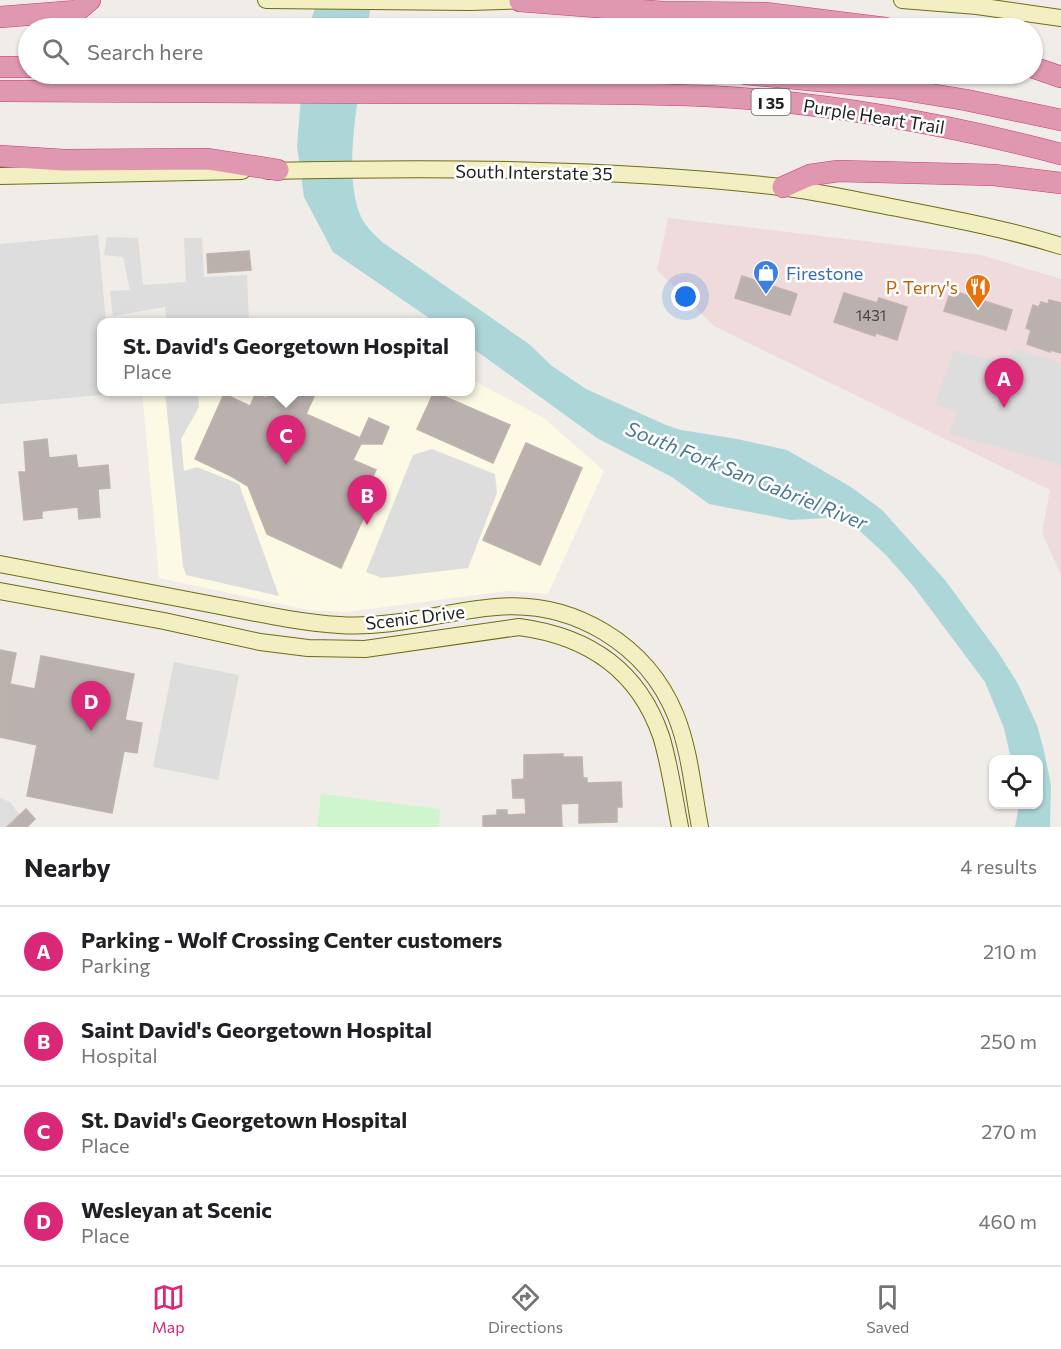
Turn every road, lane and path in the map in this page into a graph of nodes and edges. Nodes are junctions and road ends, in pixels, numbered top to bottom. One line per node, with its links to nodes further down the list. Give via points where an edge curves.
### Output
1 (90, 0): 7 (highway, via 77,11)
2 (266, 0): 5 (street)
3 (550, 0): 6 (street)
4 (902, 0): 9 (street)
5 (283, 1): 6 (street)
6 (520, 1): 8 (highway)
7 (0, 17)
8 (814, 18)
9 (1061, 18)
10 (0, 67): 11 (highway)
11 (18, 67)
12 (1043, 71): 13 (highway)
13 (1061, 77)
14 (851, 84): 16 (highway, Purple Heart Trail / I 35, via 966,100)
15 (0, 91): 17 (highway, Purple Heart Trail / I 35, via 708,96 782,102 950,128)
16 (1061, 120)
17 (1061, 154)
18 (0, 156): 19 (highway, via 64,160 208,159)
19 (278, 170): 20 (street, South Interstate 35); 22 (street, South Interstate 35, via 609,173)
20 (0, 176)
21 (1061, 183): 22 (highway, via 994,176 838,171 810,175)
22 (783, 187): 23 (street, South Interstate 35, via 964,221)
23 (1061, 246)
24 (0, 564): 25 (street, Scenic Drive)
25 (44, 573): 27 (street, Scenic Drive); 28 (street)
26 (0, 591): 28 (street, Scenic Drive)
27 (169, 597): 29 (street, Scenic Drive); 30 (street)
28 (39, 599): 30 (street, Scenic Drive)
29 (285, 618): 31 (street, Scenic Drive, via 341,626); 32 (street)
30 (164, 621): 32 (street, Scenic Drive)
31 (365, 624): 33 (street); 37 (street, Scenic Drive, via 519,606 560,612 602,631 640,660 655,678 676,717)
32 (279, 645): 33 (street, Scenic Drive)
33 (365, 649): 34 (street, Scenic Drive, via 519,627 583,644 618,669 641,698 661,736)
34 (674, 796): 35 (street); 36 (street, Scenic Drive)
35 (669, 827)
36 (680, 827)
37 (700, 827)

